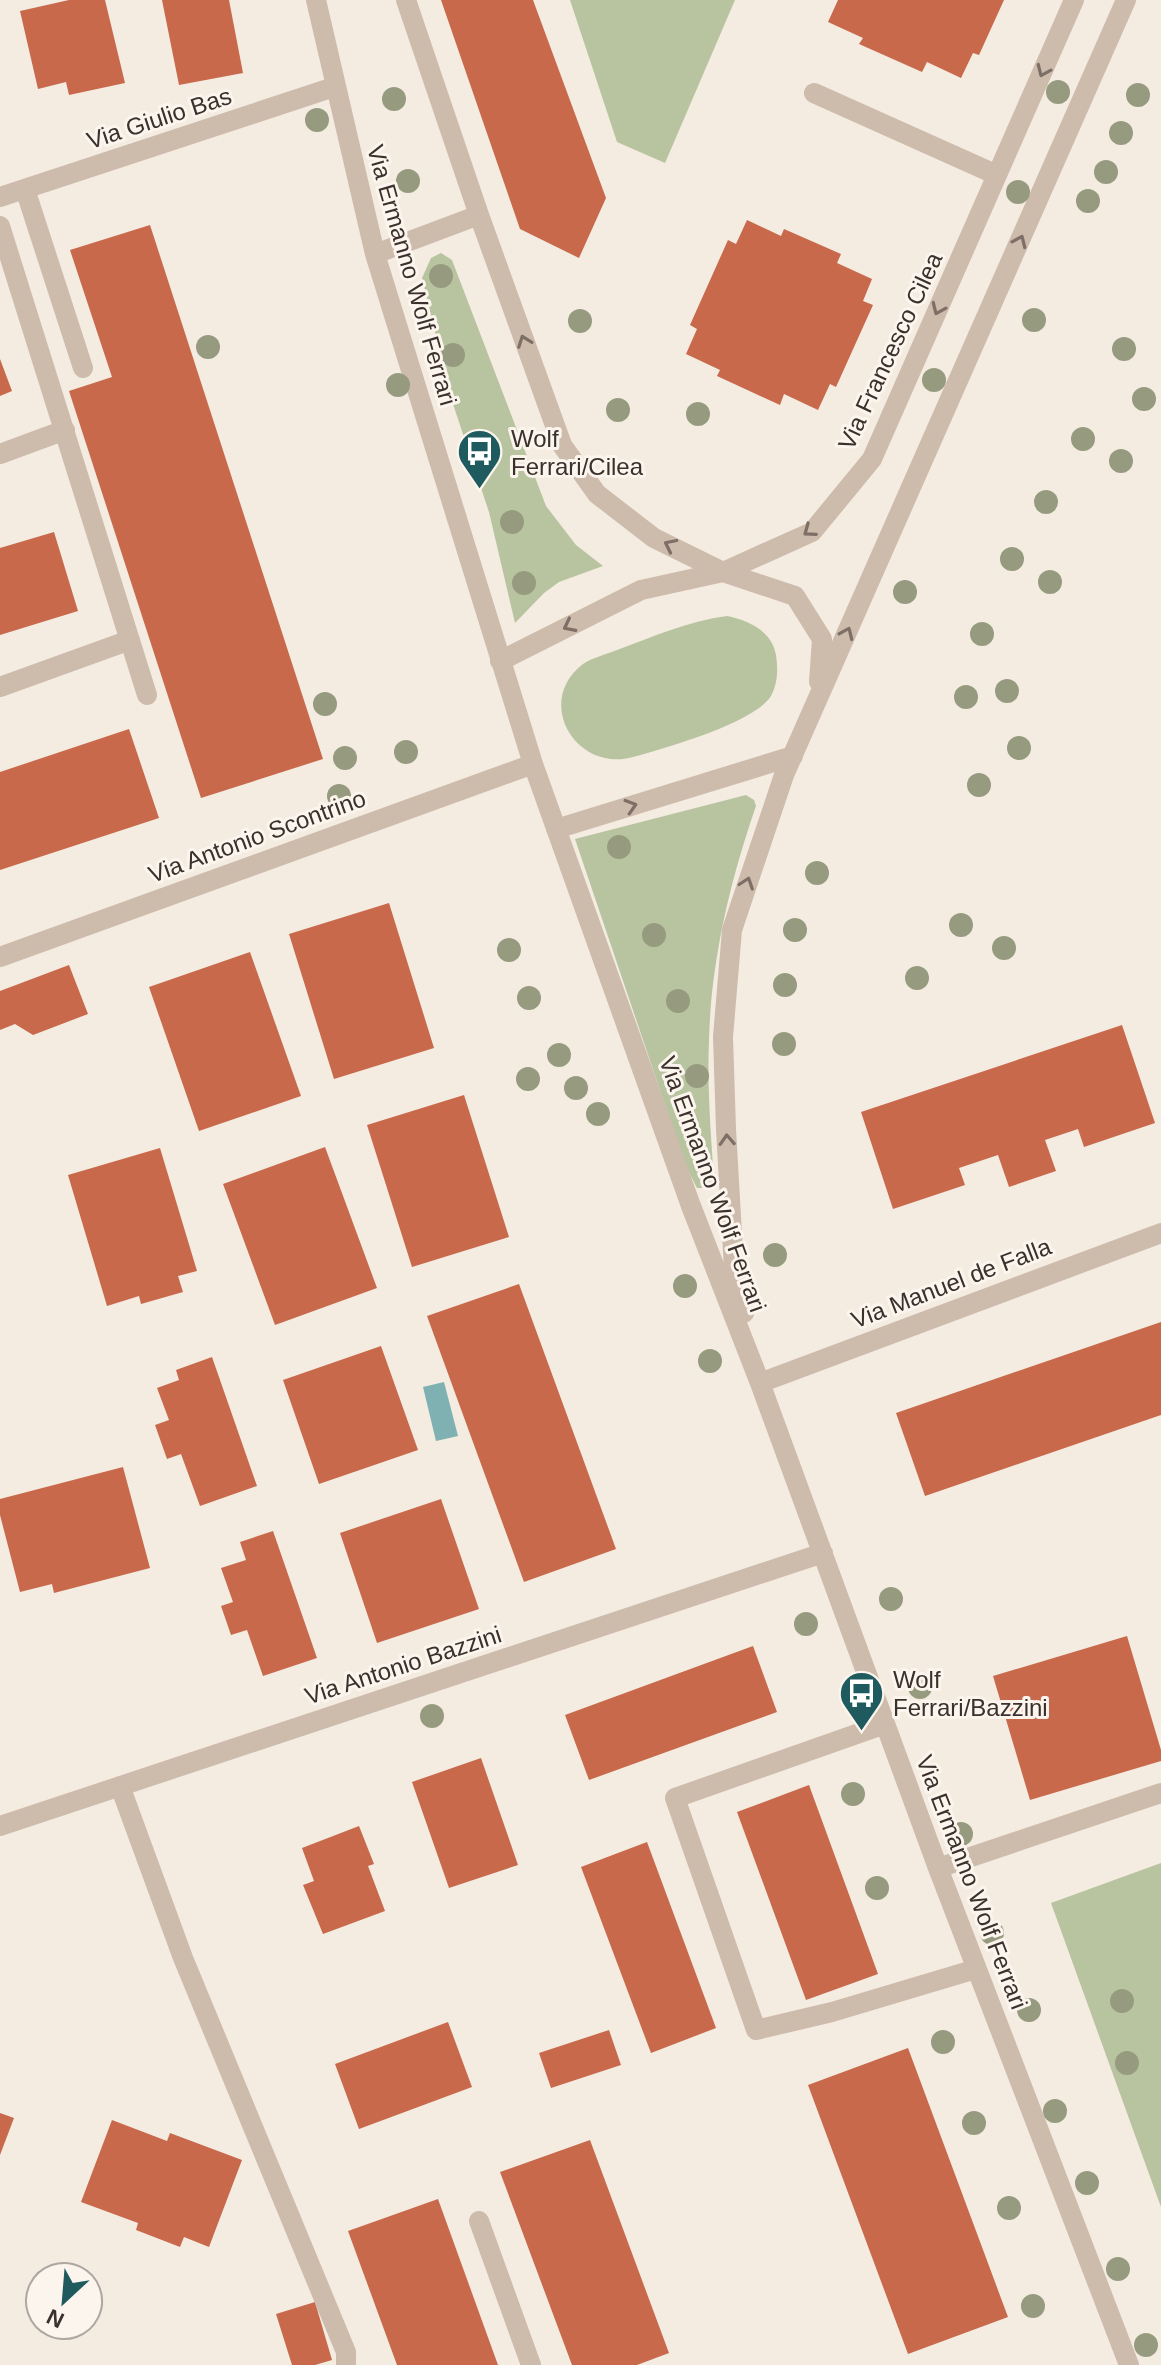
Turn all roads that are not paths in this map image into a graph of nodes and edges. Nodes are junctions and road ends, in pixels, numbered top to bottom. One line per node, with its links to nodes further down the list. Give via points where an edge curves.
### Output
1 (316, 0): 5 (street, Via Ermanno Wolf Ferrari)
2 (406, 0): 10 (street)
3 (1074, 0): 7 (street, Via Francesco Cilea, one-way to 7)
4 (1126, 0): 21 (street, one-way to 4)
5 (334, 87): 8 (street, Via Giulio Bas); 12 (street, Via Ermanno Wolf Ferrari)
6 (814, 93): 7 (street)
7 (997, 175): 16 (street, Via Francesco Cilea, one-way to 16, via 872,459 812,532)
8 (25, 189): 9 (street, Via Giulio Bas); 13 (street)
9 (0, 197)
10 (479, 215): 12 (street); 16 (street, one-way to 10, via 654,538 597,494 562,445)
11 (0, 226): 14 (street)
12 (375, 254): 18 (street, Via Ermanno Wolf Ferrari)
13 (83, 368)
14 (65, 430): 15 (street); 17 (street)
15 (0, 454)
16 (723, 572): 18 (street, Via Francesco Cilea, one-way to 18, via 641,590); 21 (street, via 795,596 822,639)
17 (130, 640): 19 (street); 20 (street)
18 (500, 661): 23 (street, Via Ermanno Wolf Ferrari)
19 (0, 687)
20 (147, 695)
21 (818, 698): 22 (street)
22 (793, 756): 24 (street, one-way to 22); 27 (street, one-way to 22, via 734,1269 723,1037 732,930)
23 (533, 764): 24 (street, Via Ermanno Wolf Ferrari); 25 (street, Via Antonio Scontrino)
24 (556, 829): 27 (street, Via Ermanno Wolf Ferrari)
25 (0, 957)
26 (1161, 1233): 27 (street, Via Manuel de Falla)
27 (760, 1383): 28 (street, Via Ermanno Wolf Ferrari)
28 (823, 1553): 29 (street, Via Ermanno Wolf Ferrari); 30 (street, Via Antonio Bazzini)
29 (885, 1724): 33 (street, Via Ermanno Wolf Ferrari); 34 (street, via 675,1798 756,2030)
30 (120, 1786): 32 (street, Via Antonio Bazzini); 36 (street, via 189,1973 346,2352)
31 (1161, 1793): 33 (street)
32 (0, 1826)
33 (938, 1868): 34 (street, Via Ermanno Wolf Ferrari)
34 (976, 1969): 38 (street, Via Ermanno Wolf Ferrari)
35 (479, 2221): 37 (street)
36 (346, 2365)
37 (531, 2365)
38 (1129, 2365)

